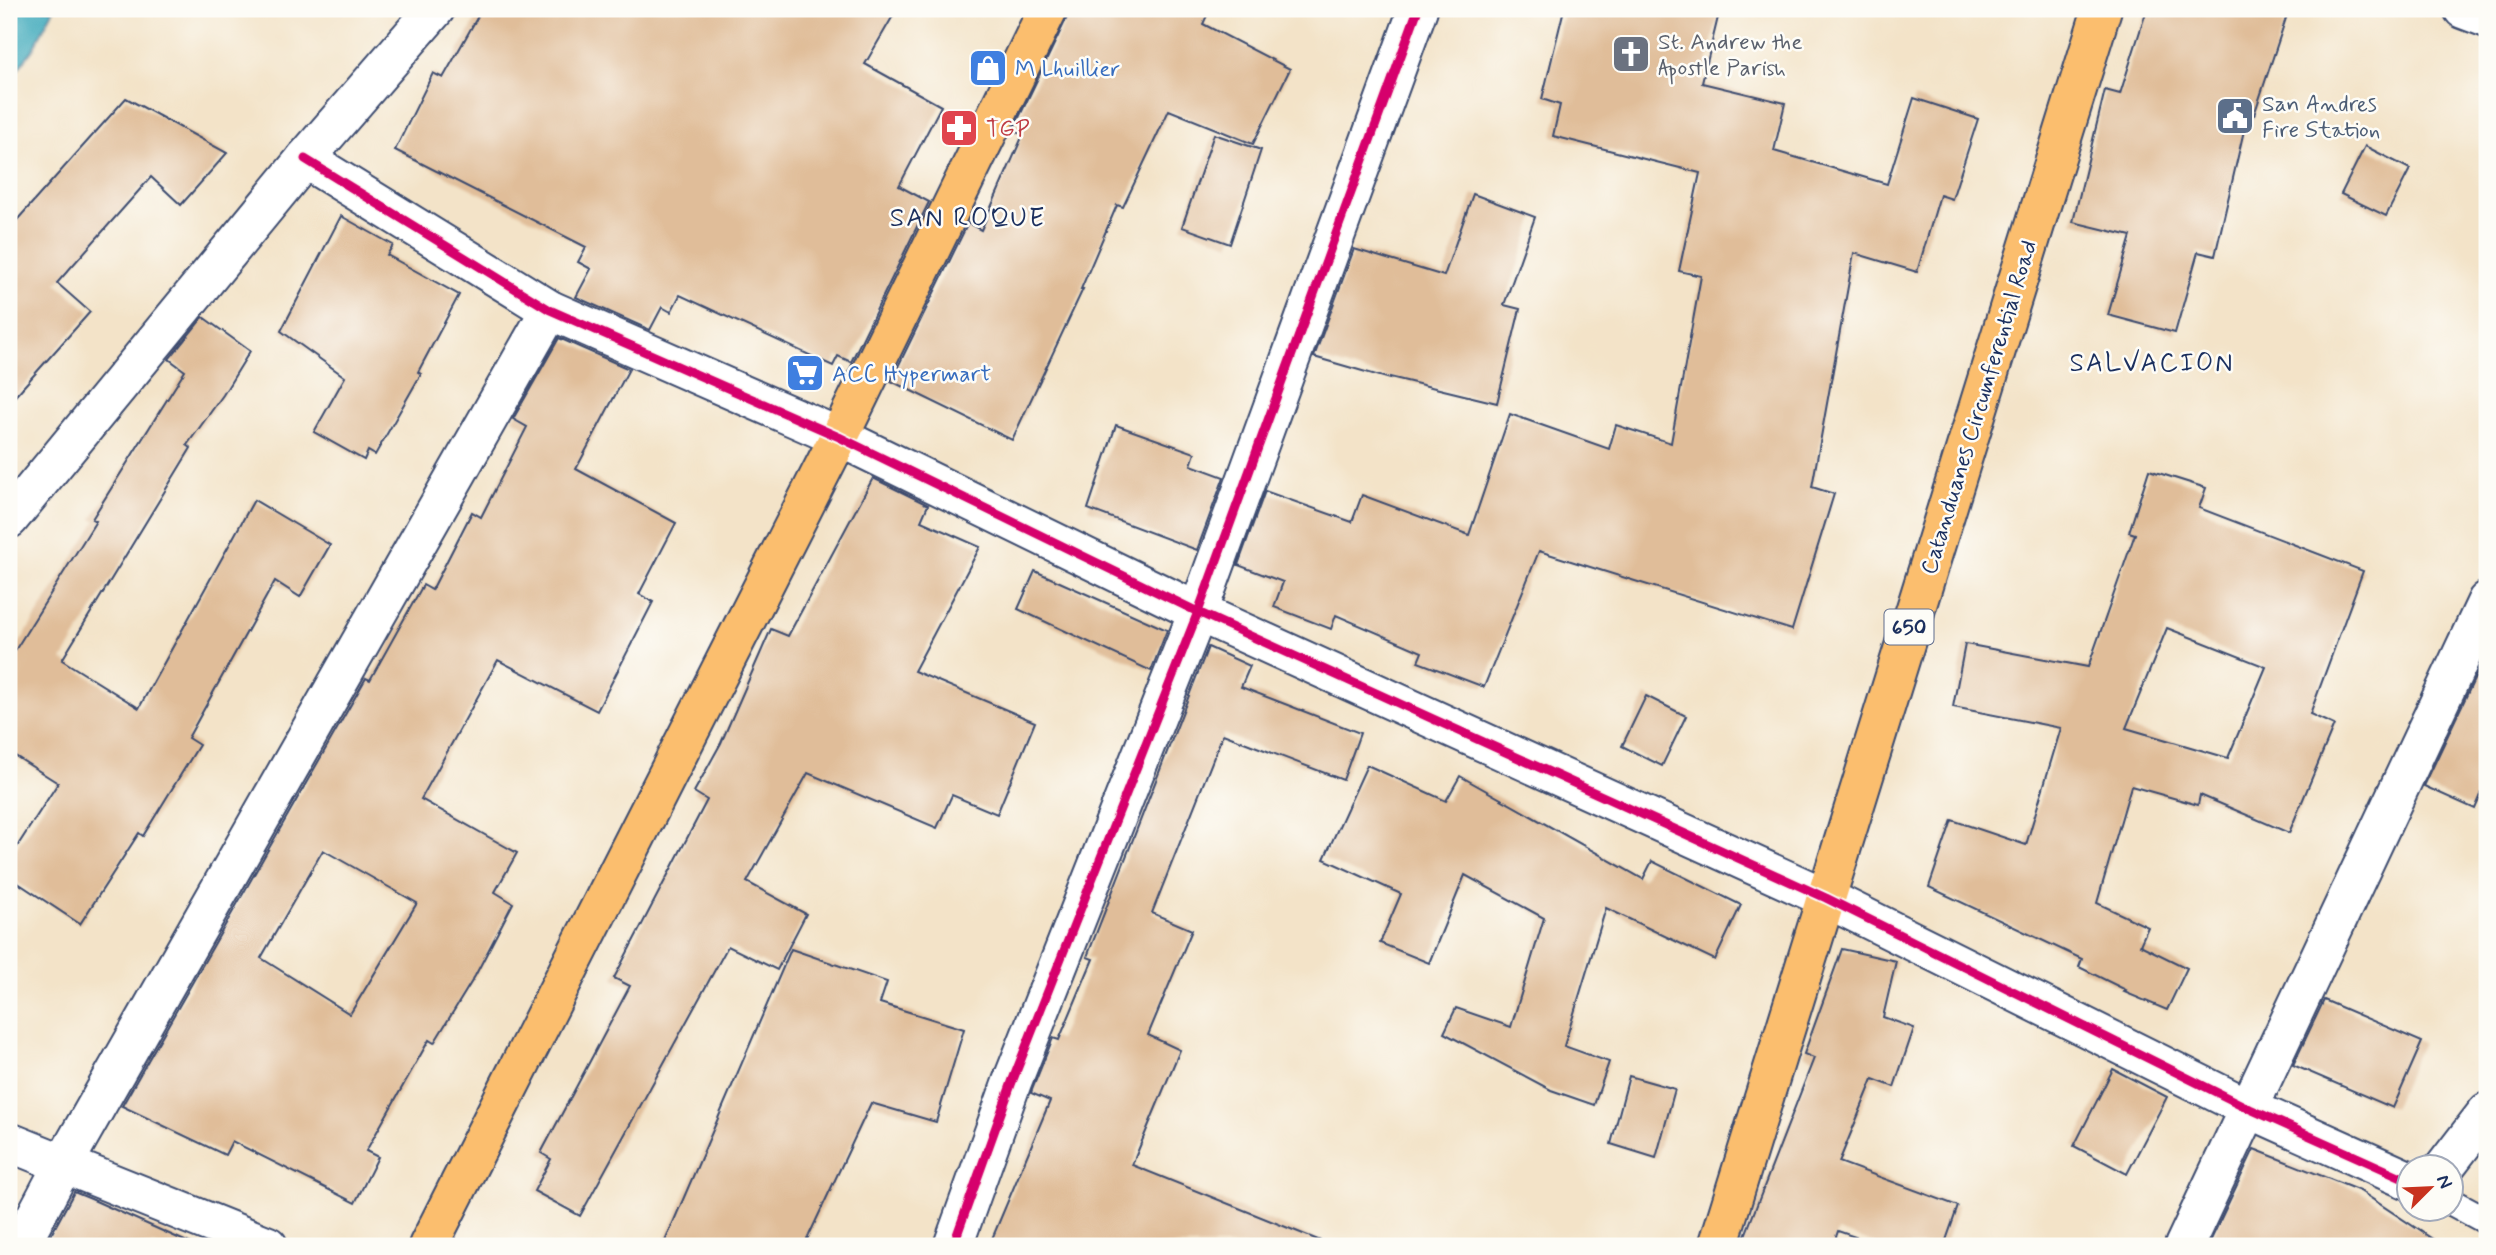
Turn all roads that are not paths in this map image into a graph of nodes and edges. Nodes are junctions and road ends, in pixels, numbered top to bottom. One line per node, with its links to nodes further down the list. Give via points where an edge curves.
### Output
1 (435, 9): 7 (street)
2 (1048, 9): 9 (main road)
3 (1418, 9): 12 (street)
4 (2102, 9): 13 (main road, Catanduanes Circumferential Road / 650)
5 (2463, 9): 6 (street)
6 (2487, 18)
7 (305, 159): 8 (street); 10 (street)
8 (550, 310): 9 (street); 18 (street)
9 (839, 437): 12 (street); 24 (main road)
10 (9, 519)
11 (2487, 601): 14 (street)
12 (1198, 612): 13 (street); 25 (street, via 1012,1082)
13 (1826, 898): 14 (street); 26 (main road, Catanduanes Circumferential Road / 650)
14 (2250, 1109): 19 (street); 27 (street)
15 (2487, 1112): 17 (street)
16 (9, 1142): 18 (street)
17 (2454, 1154)
18 (64, 1163): 22 (street); 23 (street)
19 (2394, 1173)
20 (2464, 1208): 21 (lane)
21 (2487, 1221)
22 (20, 1246)
23 (268, 1246)
24 (428, 1246)
25 (953, 1246)
26 (1718, 1246)
27 (2184, 1246)

